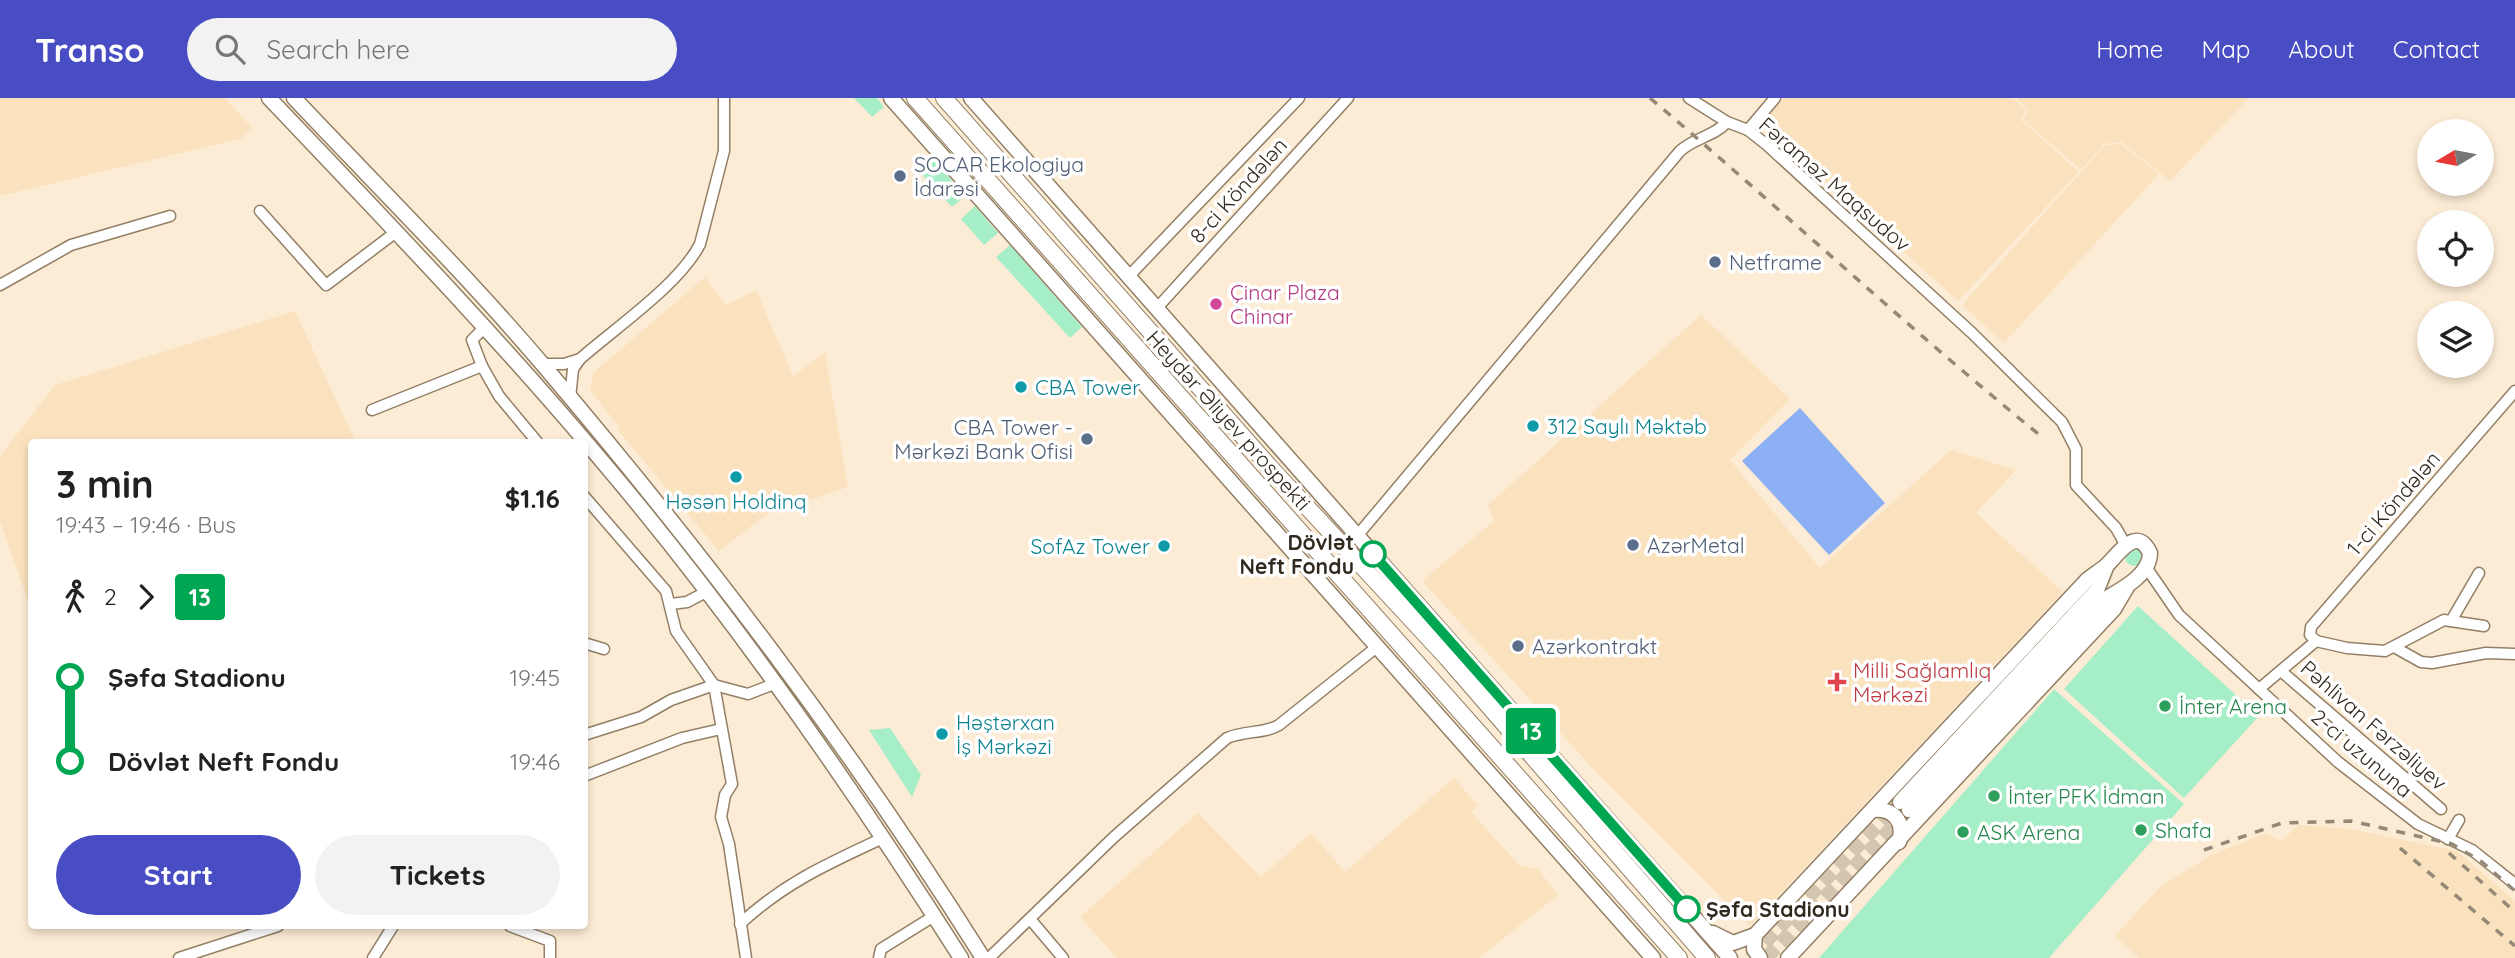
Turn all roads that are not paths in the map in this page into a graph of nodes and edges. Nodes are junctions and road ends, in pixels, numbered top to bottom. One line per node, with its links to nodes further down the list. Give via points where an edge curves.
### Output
1 (269, 98): 15 (main road)
2 (294, 98): 14 (main road)
3 (724, 98): 23 (street, via 724,151 713,205 694,256)
4 (891, 98): 47 (main road)
5 (915, 98): 83 (highway, Heydər Əliyev prospekti)
6 (944, 98): 84 (highway, Heydər Əliyev prospekti, via 1269,466 1447,658)
7 (971, 98): 19 (main road)
8 (1298, 98): 19 (street)
9 (1348, 98): 21 (street, 8-ci Köndələn)
10 (1689, 98): 12 (street)
11 (1775, 98): 13 (street)
12 (1727, 122): 13 (street, Fəraməz Maqsudov); 35 (street, Fəraməz Maqsudov, via 1679,151)
13 (1748, 130): 36 (street, Fəraməz Maqsudov, via 2062,422 2076,449 2076,485 2116,528)
14 (380, 190): 15 (main road); 24 (main road)
15 (368, 201): 18 (main road)
16 (260, 211): 18 (street, via 326,285)
17 (170, 216): 20 (street, via 71,245)
18 (396, 232): 22 (main road)
19 (1128, 276): 21 (main road)
20 (0, 285)
21 (1157, 308): 35 (main road)
22 (484, 328): 25 (street, via 472,340); 30 (main road)
23 (580, 359): 24 (street); 27 (street, via 573,369)
24 (542, 364): 27 (main road)
25 (482, 366): 28 (street); 29 (street, via 499,396)
26 (2515, 391): 45 (street, 1-ci Köndələn, via 2311,627 2310,635)
27 (570, 398): 32 (main road)
28 (372, 410)
29 (535, 439)
30 (582, 439)
31 (588, 446): 33 (main road)
32 (622, 457): 33 (main road); 79 (main road, via 830,727)
33 (608, 469): 41 (main road)
34 (588, 501): 42 (street, via 666,591)
35 (1357, 536): 68 (main road)
36 (2123, 546): 37 (main road); 38 (main road, via 2119,558 2123,567 2132,572); 38 (main road, via 2140,542 2148,548 2150,558)
37 (2108, 564): 40 (main road, via 2097,590 1905,806 2105,599); 59 (main road, via 2087,580)
38 (2144, 569): 40 (main road); 54 (street, 2-ci uzununa, via 2179,615)
39 (2479, 573): 43 (street)
40 (2129, 584): 63 (main road, via 2114,609)
41 (706, 592): 42 (street); 52 (main road)
42 (671, 604): 53 (street, via 676,631)
43 (2451, 621): 44 (street); 48 (street, via 2438,622)
44 (2484, 626)
45 (2316, 641): 48 (street, via 2375,651); 51 (street)
46 (588, 644): 49 (street)
47 (1378, 646): 66 (street, via 1279,725 1227,738 1114,837); 82 (main road)
48 (2396, 648): 50 (street, via 2432,663 2486,653)
49 (604, 649)
50 (2515, 654)
51 (2281, 671): 54 (street); 58 (street, Pəhlivan Fərzəliyev)
52 (775, 684): 53 (street, via 748,694); 61 (main road)
53 (715, 685): 55 (street); 56 (street)
54 (2259, 689): 62 (street, 2-ci uzununa, via 2338,762 2418,824)
55 (720, 729): 57 (street, via 682,738); 67 (street, via 732,784 721,817)
56 (588, 734)
57 (588, 774)
58 (2441, 809)
59 (1873, 810): 63 (main road, via 1887,810 1899,820); 72 (main road)
60 (2459, 820): 62 (street)
61 (883, 838): 65 (main road); 67 (street, via 777,891)
62 (2448, 839): 64 (street, 2-ci uzununa, via 2480,855)
63 (1899, 842): 87 (main road)
64 (2515, 884)
65 (934, 916): 77 (street, via 881,949); 78 (main road)
66 (1030, 919): 80 (street); 81 (street)
67 (740, 924): 76 (street)
68 (1703, 926): 72 (main road, via 1733,943); 85 (main road)
69 (269, 929): 73 (street)
70 (391, 929): 74 (street)
71 (518, 929): 75 (street, via 550,941)
72 (1755, 935): 86 (main road)
73 (179, 958)
74 (373, 958)
75 (550, 958)
76 (746, 958)
77 (879, 958)
78 (961, 958)
79 (983, 958)
80 (989, 958)
81 (1063, 958)
82 (1653, 958)
83 (1679, 958)
84 (1707, 958)
85 (1730, 958)
86 (1759, 958)
87 (1788, 958)

